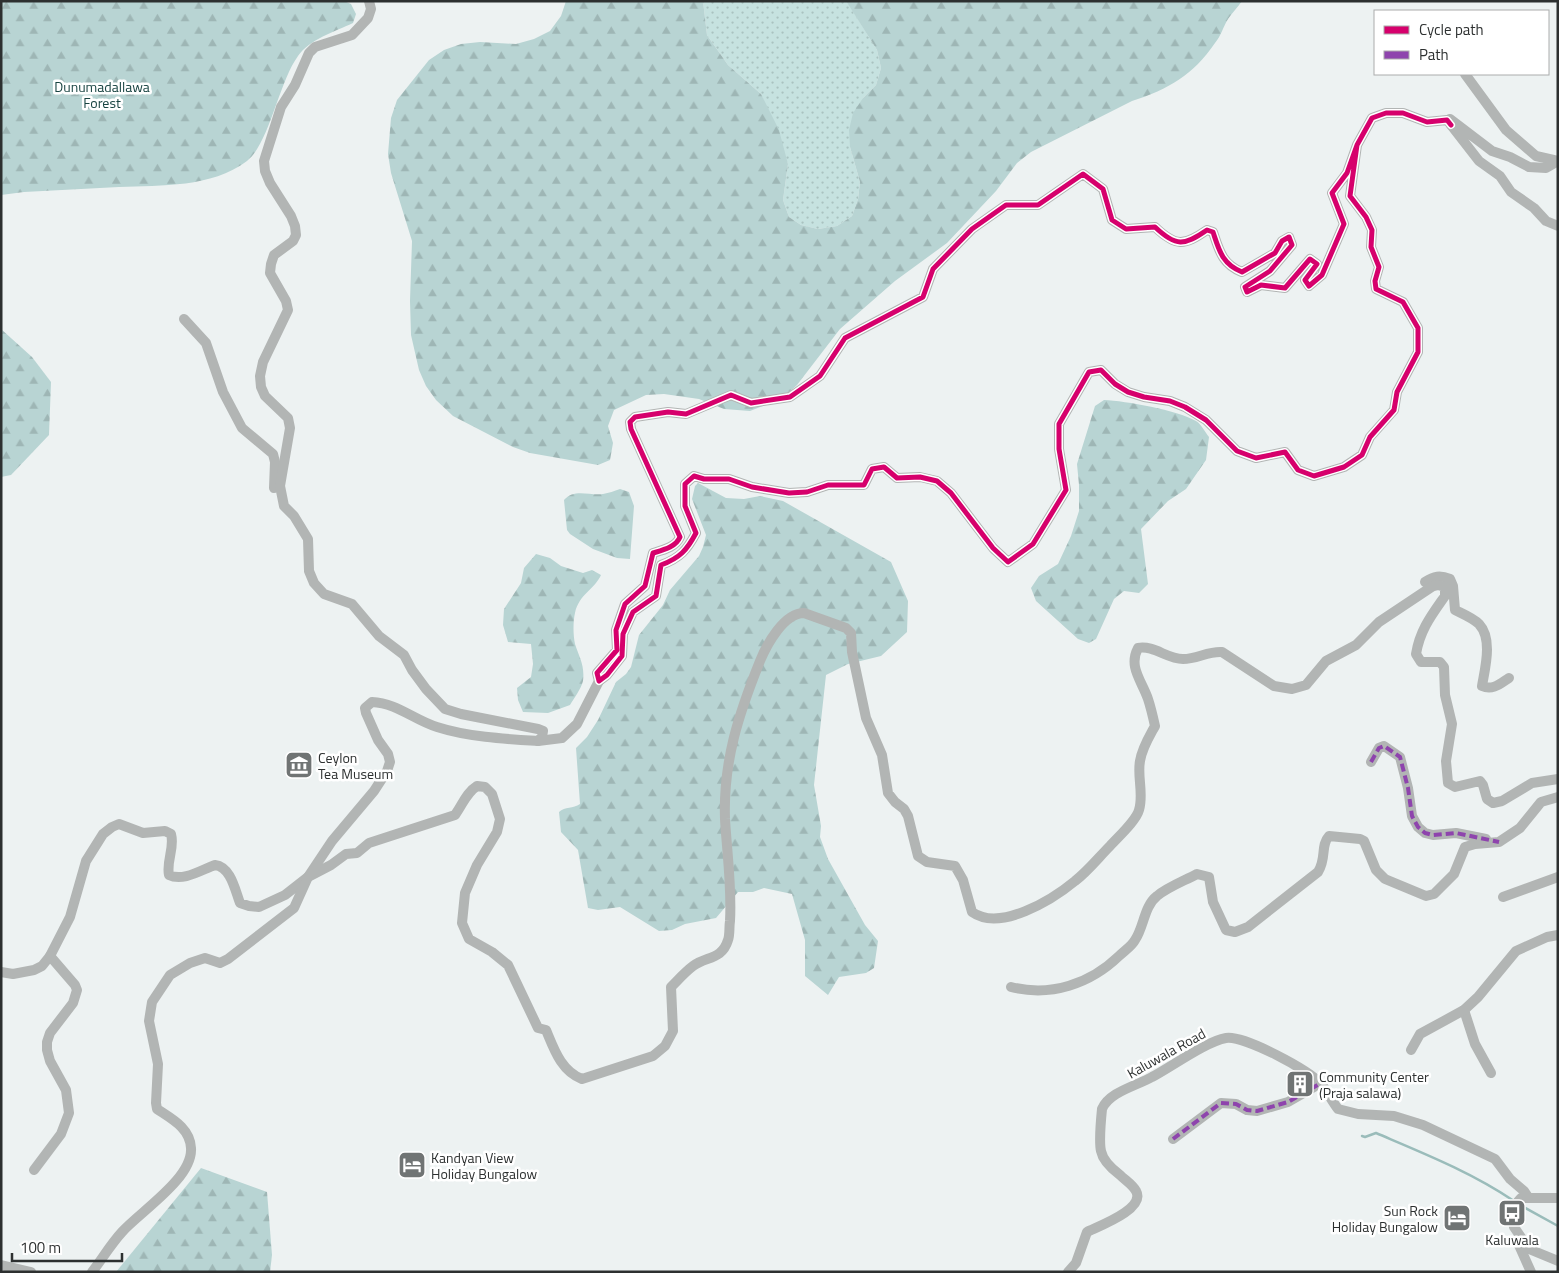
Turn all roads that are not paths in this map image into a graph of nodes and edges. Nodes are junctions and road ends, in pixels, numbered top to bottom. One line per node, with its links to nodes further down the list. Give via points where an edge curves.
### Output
1 (369, 1): 8 (street, via 368,18 352,35 315,47 309,53 281,107 264,161 270,183 291,216 296,235 274,256 271,264 270,273 288,310 263,362 260,376 265,396 288,418 290,428 280,486)
2 (1466, 75): 5 (street, via 1506,130 1536,156)
3 (1451, 125): 4 (street, via 1447,120 1427,122 1403,113 1386,113 1372,118); 5 (street, via 1450,119 1492,150 1528,167 1546,168); 6 (street, via 1479,162 1500,176 1511,192 1546,221)
4 (1357, 145): 11 (street, via 1347,173 1332,193 1344,224 1322,275 1309,286 1305,280 1317,264 1310,259 1285,288 1261,285 1247,292 1244,287 1270,271 1292,245 1289,236 1275,253 1242,272 1231,268 1219,252 1213,232 1207,230 1194,239 1178,243 1166,238 1155,227 1126,229 1112,220 1103,189 1083,174 1038,205 1006,204 972,229 933,269 923,296 845,338 820,376 790,397 751,404 731,395 686,414 668,412 635,417 630,422 631,429 680,537 670,547 653,553 645,586 625,604 616,630 617,650 597,673); 11 (street, via 1350,196 1366,216 1372,230 1371,247 1379,267 1376,289 1403,302 1418,328 1418,352 1397,392 1394,410 1370,437 1362,455 1344,467 1314,476 1298,470 1285,452 1256,458 1237,451 1206,420 1185,406 1128,392 1101,370 1089,372 1059,424 1059,449 1066,490 1033,544 1008,562 951,493 937,481 920,477 897,478 884,467 872,469 864,485 828,485 807,492 789,493 752,488 729,479 694,476 685,484 685,506 696,533 688,547 673,561 661,565 656,596 633,612 624,634 622,656)
5 (1558, 161)
6 (1558, 226)
7 (184, 318): 8 (street, via 206,343 222,392 242,428 272,454 275,462 274,493)
8 (284, 506): 12 (street, via 308,539 309,570 314,583 324,594 352,604 379,636 404,655 426,689 446,708 461,714 538,728 543,731)
9 (1433, 586): 10 (street, via 1425,582 1432,577 1450,579 1455,610 1478,622 1484,630 1487,650 1482,686 1495,687); 14 (street, via 1444,588 1445,596 1418,639 1416,654 1421,662 1440,662 1444,667 1445,695 1452,724 1446,761 1448,783 1455,787 1480,781 1484,784 1486,799 1493,803 1532,783); 17 (street, via 1379,622 1356,645 1326,661 1306,685 1292,689 1274,686 1222,652 1212,651 1182,659 1146,646 1138,648 1134,666 1155,726 1139,762 1142,791 1139,812 1077,880 1046,902 1003,918 984,918 972,912 963,880 955,866 927,862 918,856 908,816 888,793 882,754 866,718 851,632 798,613 768,644 731,742 725,817 731,906 728,940 719,955 694,965 671,987 673,1031 665,1046 654,1056 582,1079 572,1075 561,1062 546,1030 538,1028 508,965 469,939 462,923 465,893 497,832 500,819 492,794 485,787 476,786 467,792 455,815 369,844 357,854 346,854)
10 (1509, 678)
11 (598, 681): 12 (street, via 578,724 562,738)
12 (538, 741): 17 (street, via 494,738 436,727 383,703 372,702 365,708 366,713 388,754 387,771)
13 (1371, 762): 16 (street, via 1379,748 1384,746 1400,757 1412,816 1425,833 1456,833)
14 (1558, 779)
15 (1558, 797): 16 (street, via 1541,802 1520,828)
16 (1499, 842): 23 (street, via 1464,848 1454,874 1434,894 1426,896 1385,879 1376,870 1364,841 1329,836 1318,872 1248,927 1235,932 1226,930 1223,925 1213,902 1209,877 1197,874 1156,896 1135,941 1109,966 1075,985 1062,988 1028,991)
17 (308, 877): 21 (street, via 285,894 259,906 249,906 240,903 227,870 220,866 182,877 169,875 171,834 165,831 143,833 119,824 103,834 86,861 70,917); 36 (street, via 294,908 228,959 220,963 205,958 170,975 152,1002 149,1020 158,1064 156,1103 158,1109 183,1127 189,1137 192,1148 189,1162 179,1177 123,1232)
18 (1558, 877): 19 (street)
19 (1503, 897)
20 (1558, 934): 24 (street, via 1516,951)
21 (50, 956): 22 (street, via 34,970 13,974); 29 (street, via 77,990 73,1003 50,1033 46,1050 66,1090 69,1113 61,1134)
22 (1, 972)
23 (1011, 987)
24 (1464, 1010): 25 (street, via 1420,1034); 26 (street, via 1475,1044)
25 (1411, 1050)
26 (1491, 1073)
27 (1321, 1083): 28 (street, via 1288,1102 1257,1111 1221,1103); 31 (street, Kaluwala Road, via 1338,1109 1394,1116 1423,1125 1495,1159 1524,1191); 37 (street, Kaluwala Road, via 1303,1069 1242,1040 1228,1037 1116,1094 1104,1103 1102,1109 1101,1151 1110,1167 1133,1187 1137,1199 1124,1214 1087,1232 1076,1263)
28 (1173, 1139)
29 (34, 1170)
30 (1558, 1198): 31 (street)
31 (1521, 1200): 32 (street, via 1512,1213)
32 (1514, 1227): 33 (street, via 1528,1249); 38 (street)
33 (1558, 1261)
34 (1, 1265): 35 (street)
35 (31, 1272)
36 (92, 1272)
37 (1068, 1272)
38 (1531, 1272)

